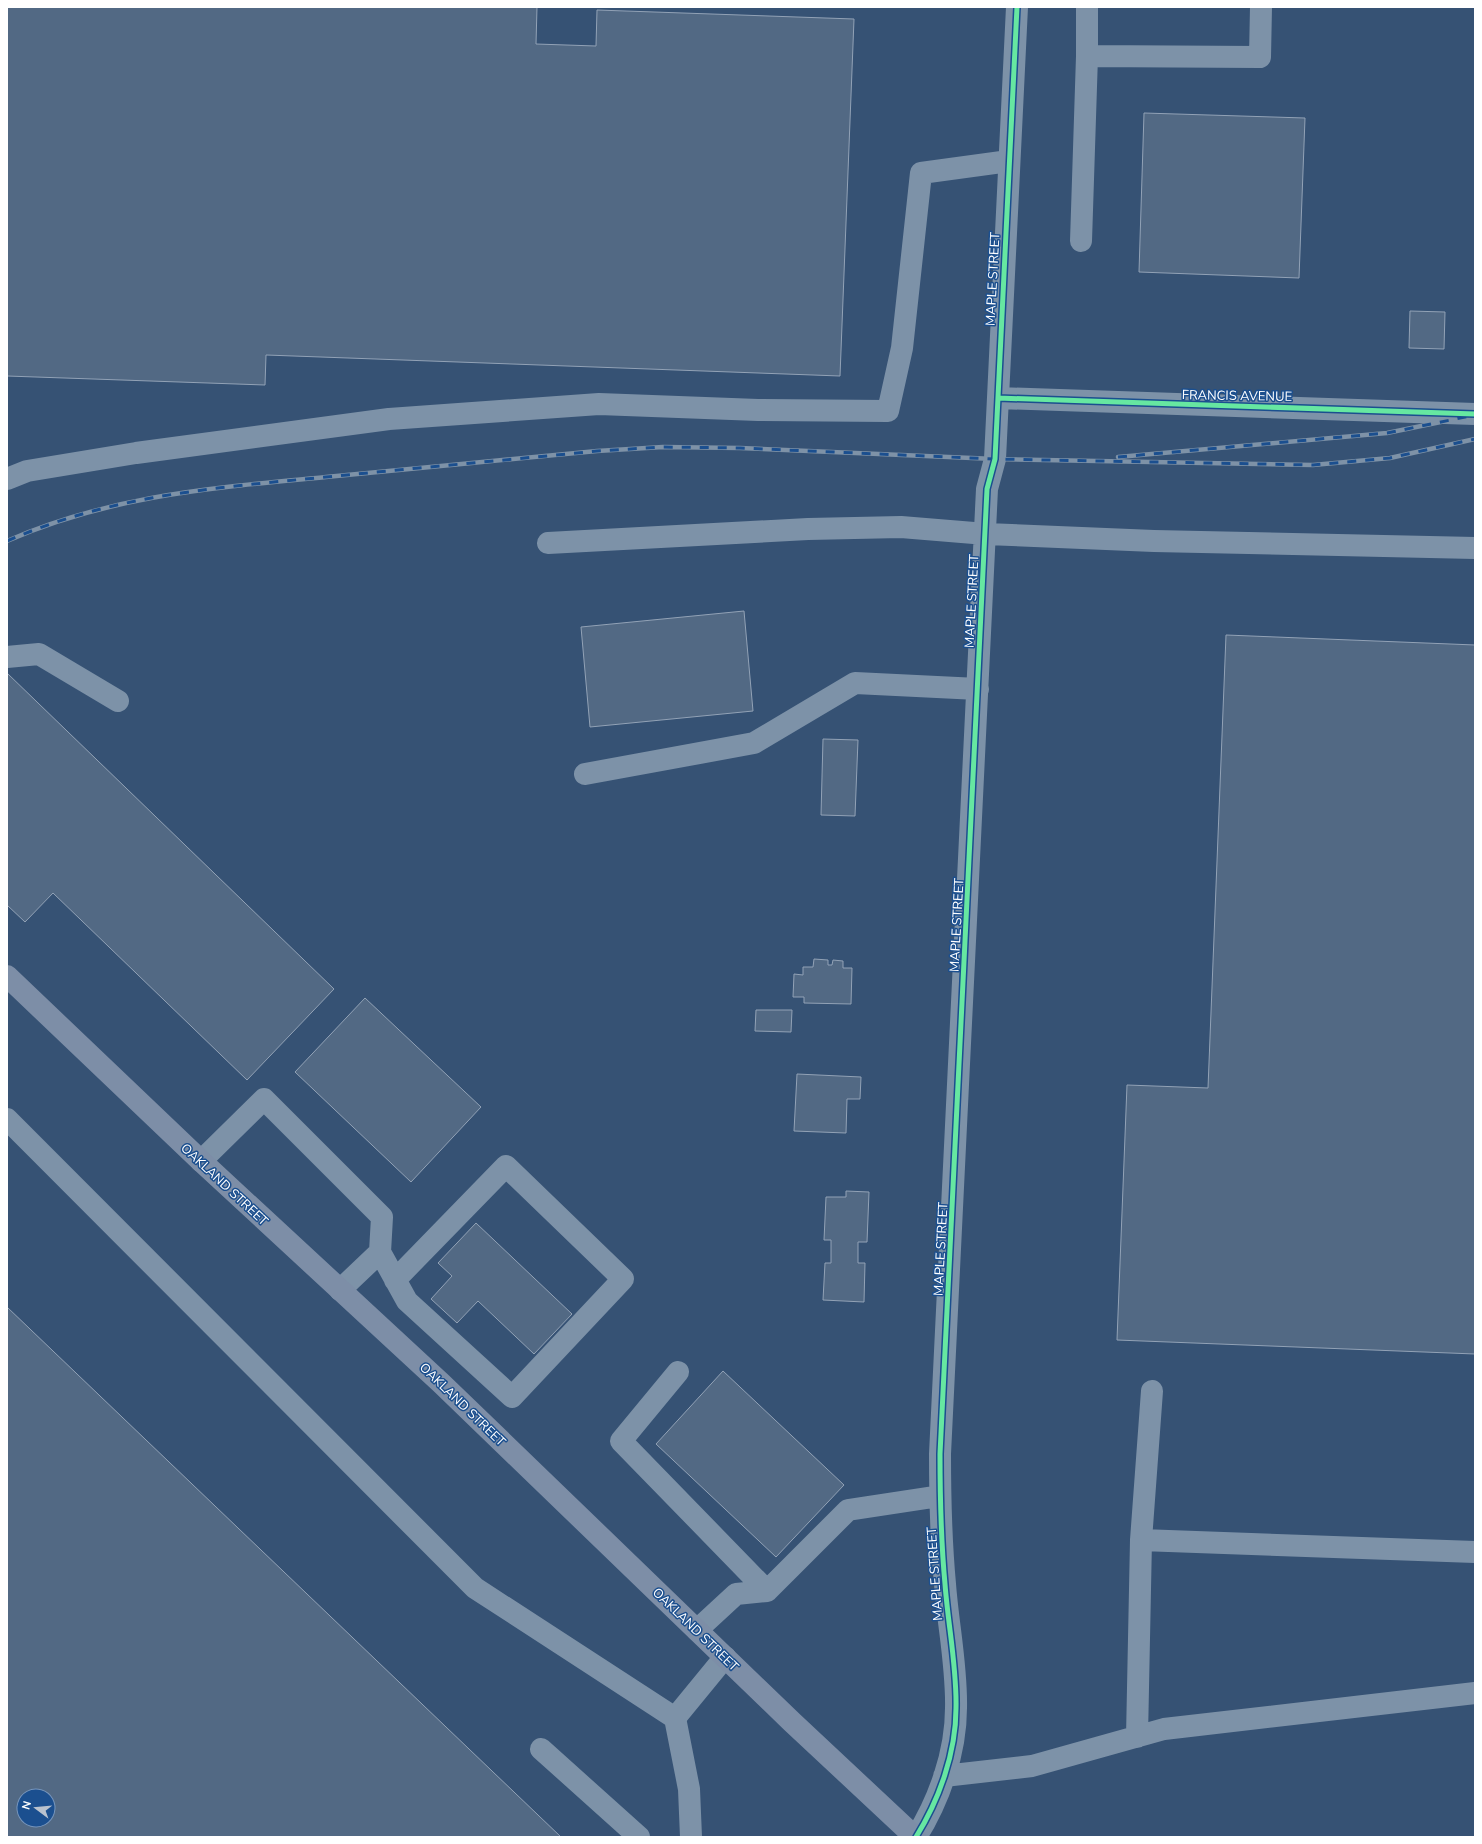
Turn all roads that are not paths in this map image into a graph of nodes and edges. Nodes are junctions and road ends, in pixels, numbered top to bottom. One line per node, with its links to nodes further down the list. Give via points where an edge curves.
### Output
1 (1017, 7): 5 (street, MAPLE STREET)
2 (1087, 7): 4 (street)
3 (1261, 7): 4 (street, via 1260,56)
4 (1087, 56): 6 (street)
5 (1009, 161): 7 (street, MAPLE STREET); 9 (street, via 921,173 902,348 888,411 758,410 599,404 390,419 27,471)
6 (1081, 241)
7 (998, 398): 8 (street, FRANCIS AVENUE); 10 (street, MAPLE STREET, via 995,459 987,489)
8 (1475, 414)
9 (7, 480)
10 (986, 534): 11 (street, via 901,527 832,528); 12 (street, via 1154,541); 14 (street, MAPLE STREET)
11 (548, 543)
12 (1475, 548)
13 (7, 657): 15 (street, via 40,654)
14 (978, 689): 16 (street, via 855,683 754,743); 25 (street, MAPLE STREET)
15 (118, 701)
16 (585, 774)
17 (7, 976): 19 (main road, OAKLAND STREET)
18 (7, 1119): 32 (street, via 475,1588)
19 (201, 1161): 20 (street, via 264,1100 382,1217); 22 (main road, OAKLAND STREET)
20 (380, 1252): 21 (street); 22 (street)
21 (396, 1280): 21 (street, via 407,1302 512,1397 624,1279 506,1166)
22 (340, 1290): 29 (main road, OAKLAND STREET, via 442,1383)
23 (678, 1372): 28 (street, via 621,1441)
24 (1152, 1391): 26 (street)
25 (940, 1496): 28 (street, via 848,1510); 35 (street, MAPLE STREET, via 944,1582 956,1708 954,1738)
26 (1141, 1540): 27 (street); 33 (street)
27 (1475, 1552)
28 (767, 1591): 29 (street, via 736,1594)
29 (697, 1630): 30 (main road, OAKLAND STREET)
30 (725, 1657): 32 (street); 38 (main road, OAKLAND STREET)
31 (1475, 1693): 33 (street, via 1164,1729)
32 (674, 1718): 37 (street, via 689,1788)
33 (1137, 1737): 35 (street, via 1032,1766)
34 (541, 1749): 36 (street)
35 (944, 1776): 38 (street, MAPLE STREET, via 928,1818)
36 (639, 1837)
37 (691, 1837)
38 (916, 1837)

